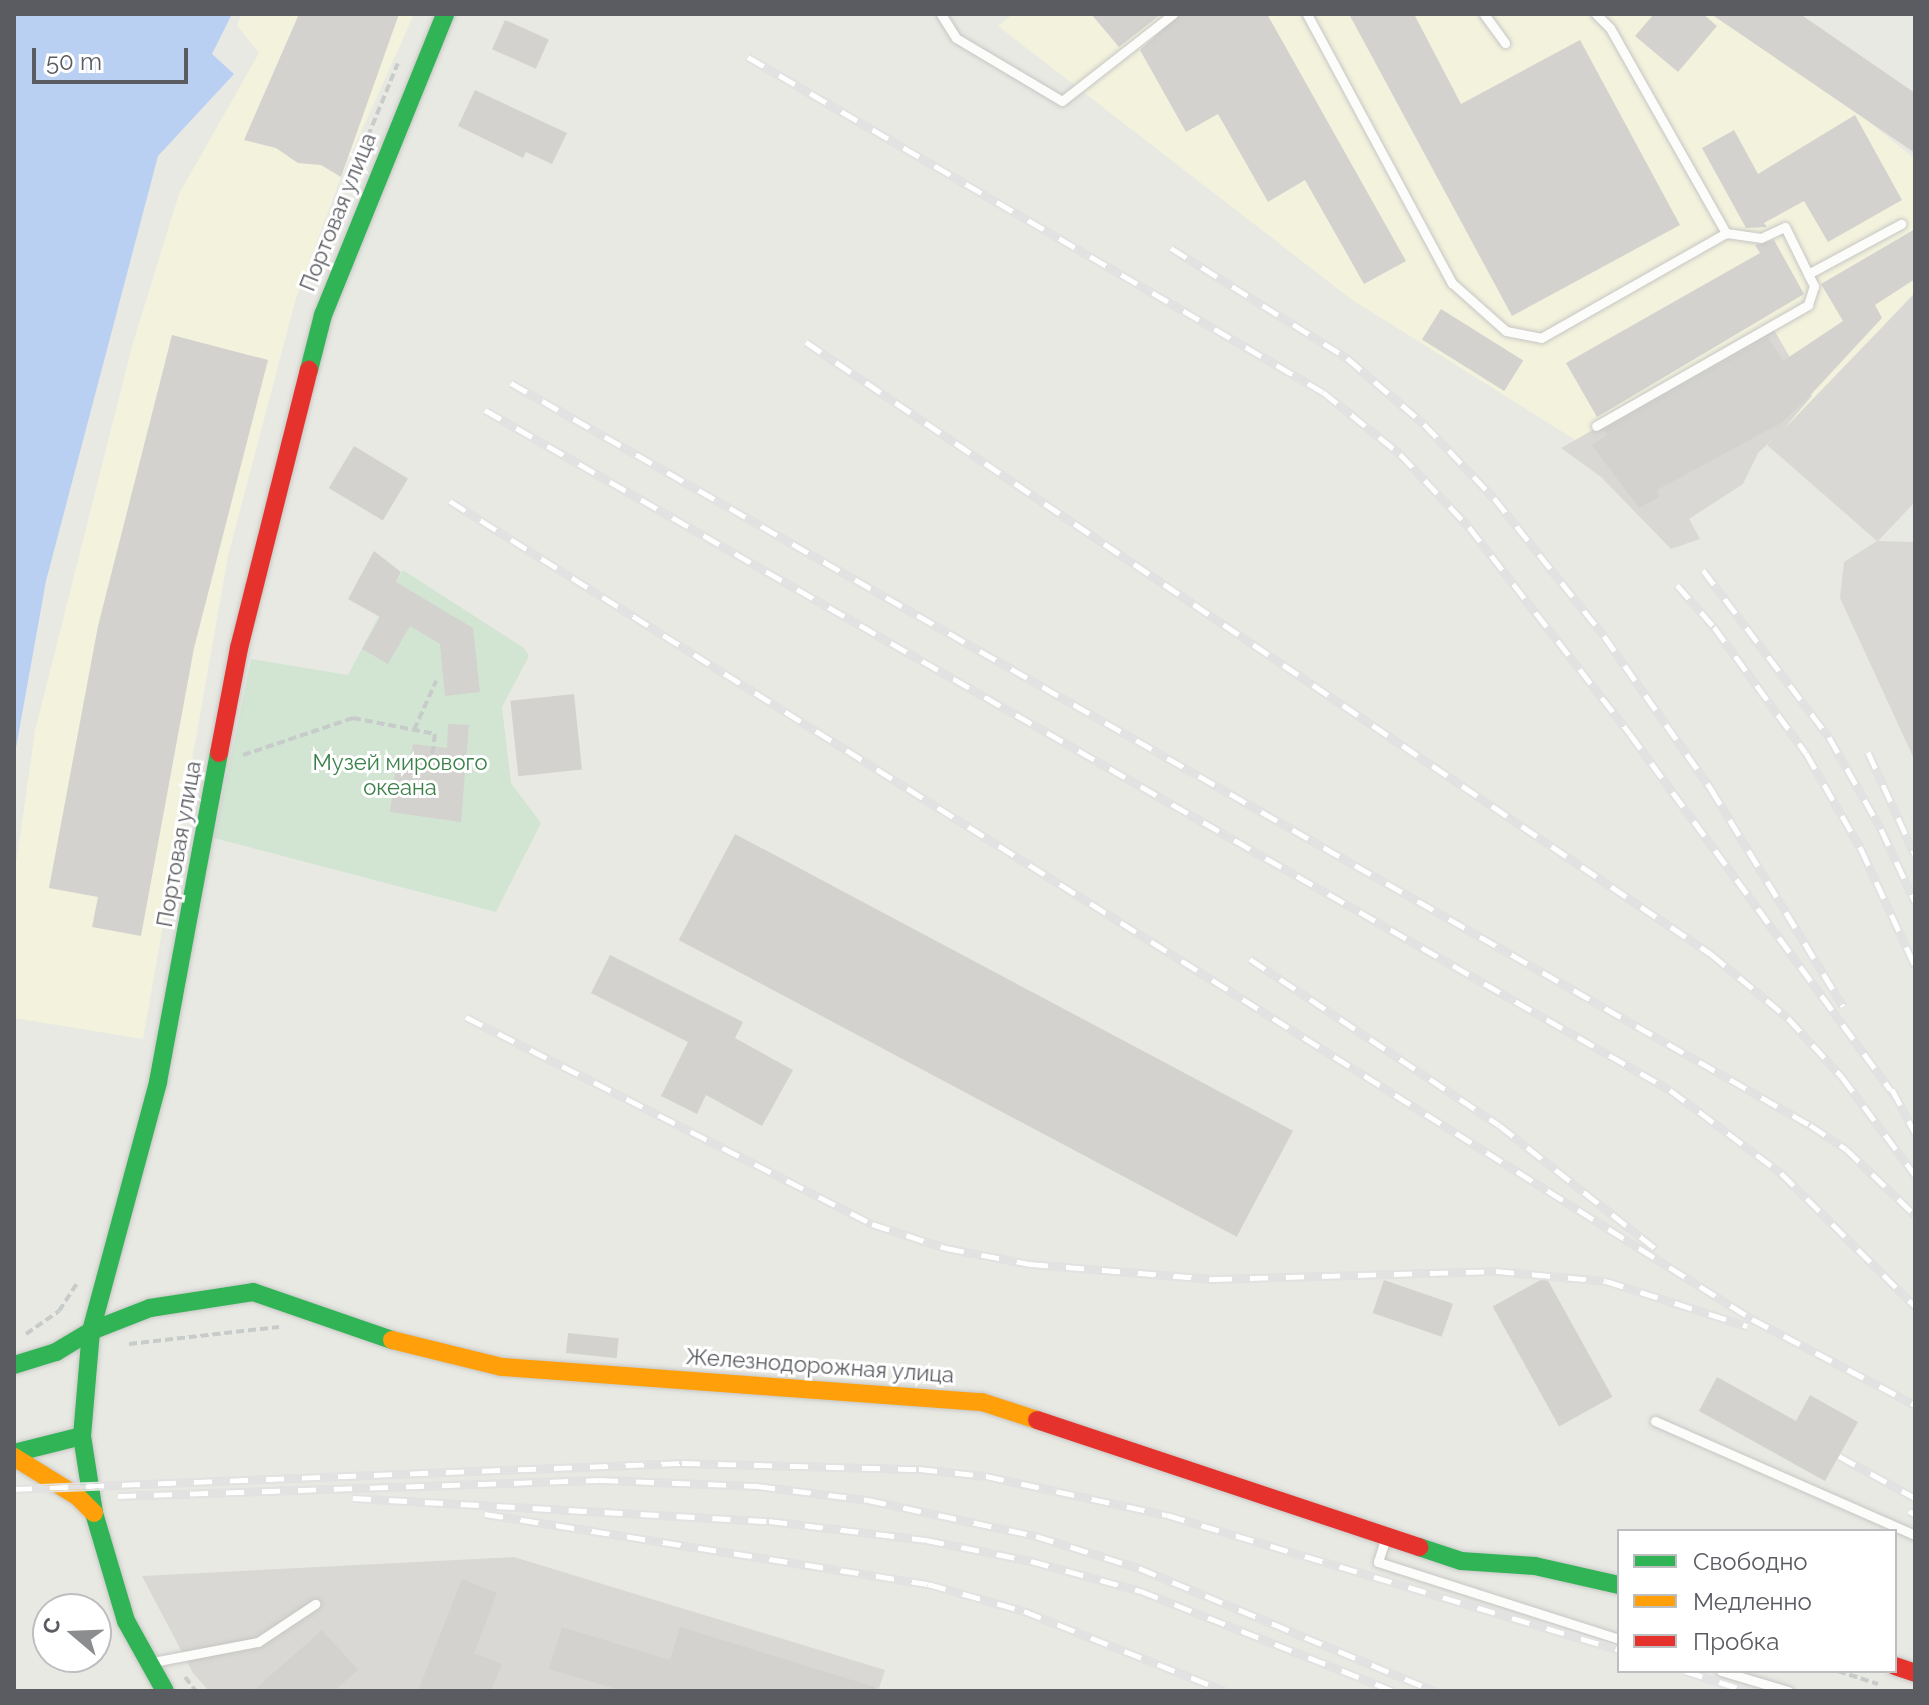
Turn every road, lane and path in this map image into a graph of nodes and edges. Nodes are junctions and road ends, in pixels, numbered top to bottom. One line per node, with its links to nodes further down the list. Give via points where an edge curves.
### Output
1 (445, 14): 14 (main road, Портовая улица, via 323,315 259,557)
2 (941, 14): 3 (lane, via 956,38 1062,101)
3 (1173, 14)
4 (1307, 14): 9 (lane, via 1452,283 1506,331 1541,338)
5 (1484, 14): 7 (lane)
6 (1596, 14): 9 (lane, via 1610,28)
7 (1505, 43)
8 (1901, 224): 10 (lane)
9 (1726, 233): 10 (lane, via 1761,238 1785,227)
10 (1808, 274): 11 (lane, via 1814,286 1808,305)
11 (1596, 426)
12 (436, 681): 13 (path)
13 (414, 730): 14 (path, via 353,718); 15 (path, via 435,734)
14 (218, 764): 17 (main road, Портовая улица, via 158,1082)
15 (431, 765)
16 (283, 1326): 18 (path)
17 (91, 1331): 19 (main road, Железнодорожная улица, via 56,1352); 21 (main road, Портовая улица); 25 (main road, Железнодорожная улица, via 150,1308 253,1292 426,1351 502,1367 982,1402)
18 (127, 1344)
19 (14, 1365)
20 (1655, 1421): 24 (lane)
21 (82, 1436): 22 (main road); 23 (main road, Портовая улица)
22 (14, 1455): 23 (main road)
23 (94, 1513): 30 (main road, Портовая улица, via 126,1621)
24 (1915, 1535)
25 (1386, 1537): 26 (main road, Железнодорожная улица, via 1461,1561 1535,1566); 28 (lane, via 1378,1562)
26 (1617, 1585)
27 (315, 1604): 29 (lane, via 258,1642)
28 (1617, 1638)
29 (170, 1659): 30 (lane); 35 (path)
30 (145, 1663): 34 (main road, Портовая улица)
31 (1728, 1673): 36 (lane)
32 (1844, 1673): 33 (path)
33 (1887, 1687)
34 (165, 1691)
35 (196, 1691)
36 (1788, 1691)

